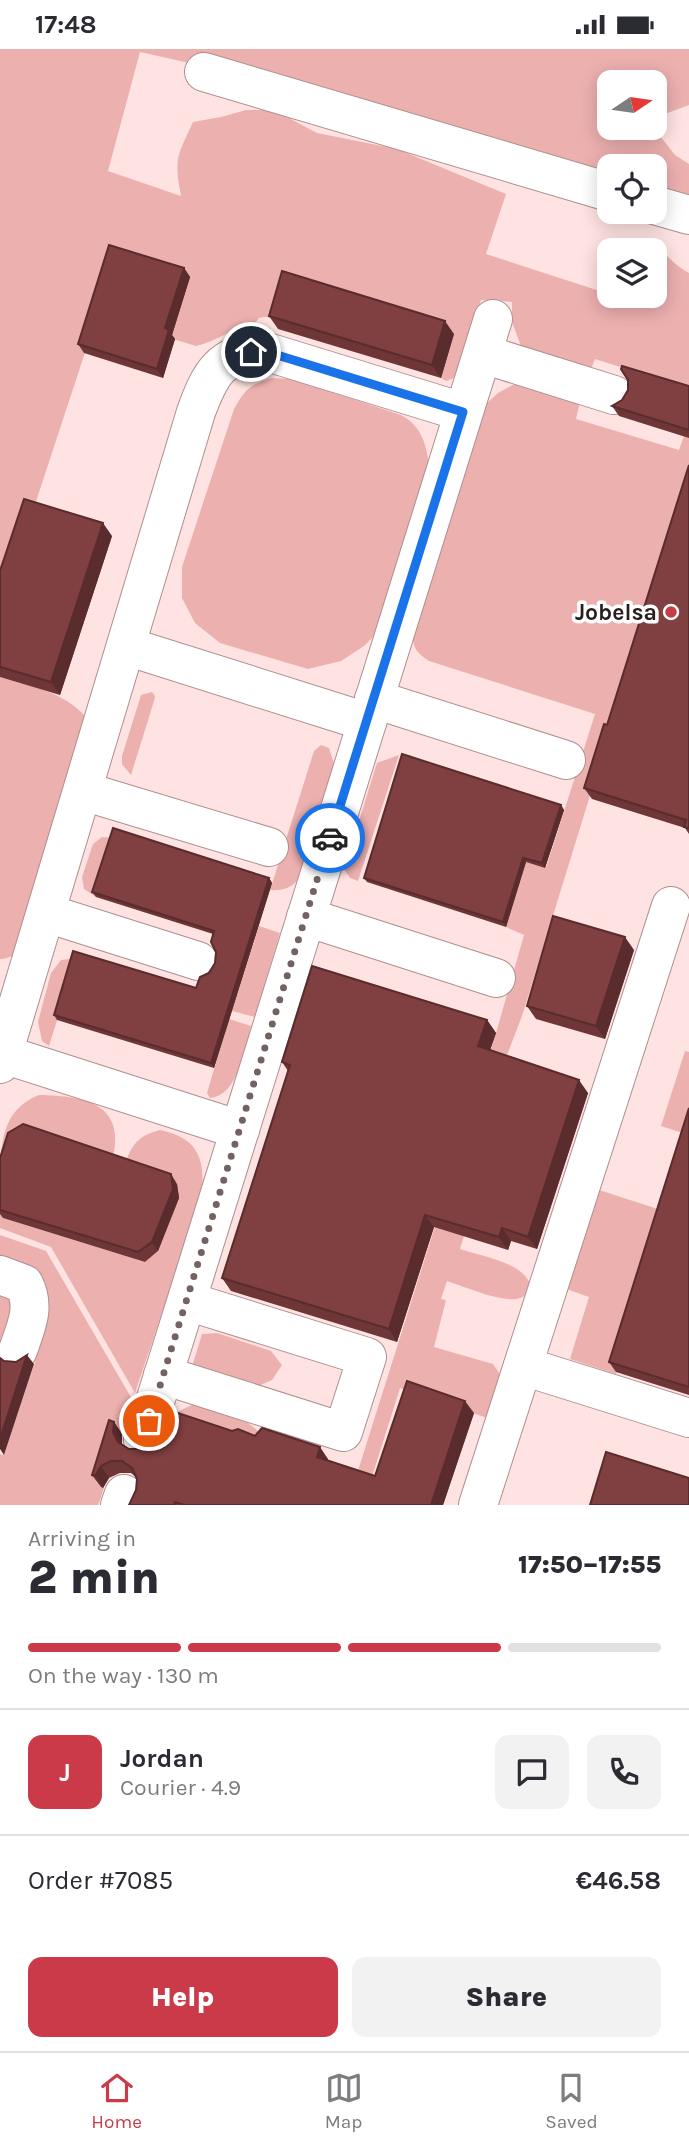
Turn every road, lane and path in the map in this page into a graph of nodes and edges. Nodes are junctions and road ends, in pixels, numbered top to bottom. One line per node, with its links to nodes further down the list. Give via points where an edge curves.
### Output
1 (204, 72): 2 (lane)
2 (597, 188)
3 (667, 209): 4 (lane)
4 (689, 215)
5 (614, 395): 6 (lane, via 488,337)
6 (463, 412): 7 (lane, via 264,351 230,359 214,372 196,412); 8 (lane)
7 (126, 646): 8 (lane); 10 (lane)
8 (370, 710): 9 (lane); 14 (lane)
9 (566, 760)
10 (83, 790): 11 (lane); 13 (lane)
11 (269, 847)
12 (671, 906): 23 (lane)
13 (46, 913): 15 (lane); 16 (lane)
14 (306, 917): 17 (lane); 19 (lane)
15 (198, 961)
16 (13, 974): 18 (lane)
17 (496, 978)
18 (1, 1059): 19 (lane)
19 (240, 1130): 21 (lane)
20 (0, 1275): 22 (lane, via 24,1285 29,1294 29,1318)
21 (187, 1301): 24 (lane); 24 (lane, via 367,1357 342,1432)
22 (18, 1350)
23 (523, 1366): 25 (lane); 27 (lane)
24 (163, 1375): 26 (lane)
25 (689, 1418)
26 (142, 1440)
27 (478, 1505)

